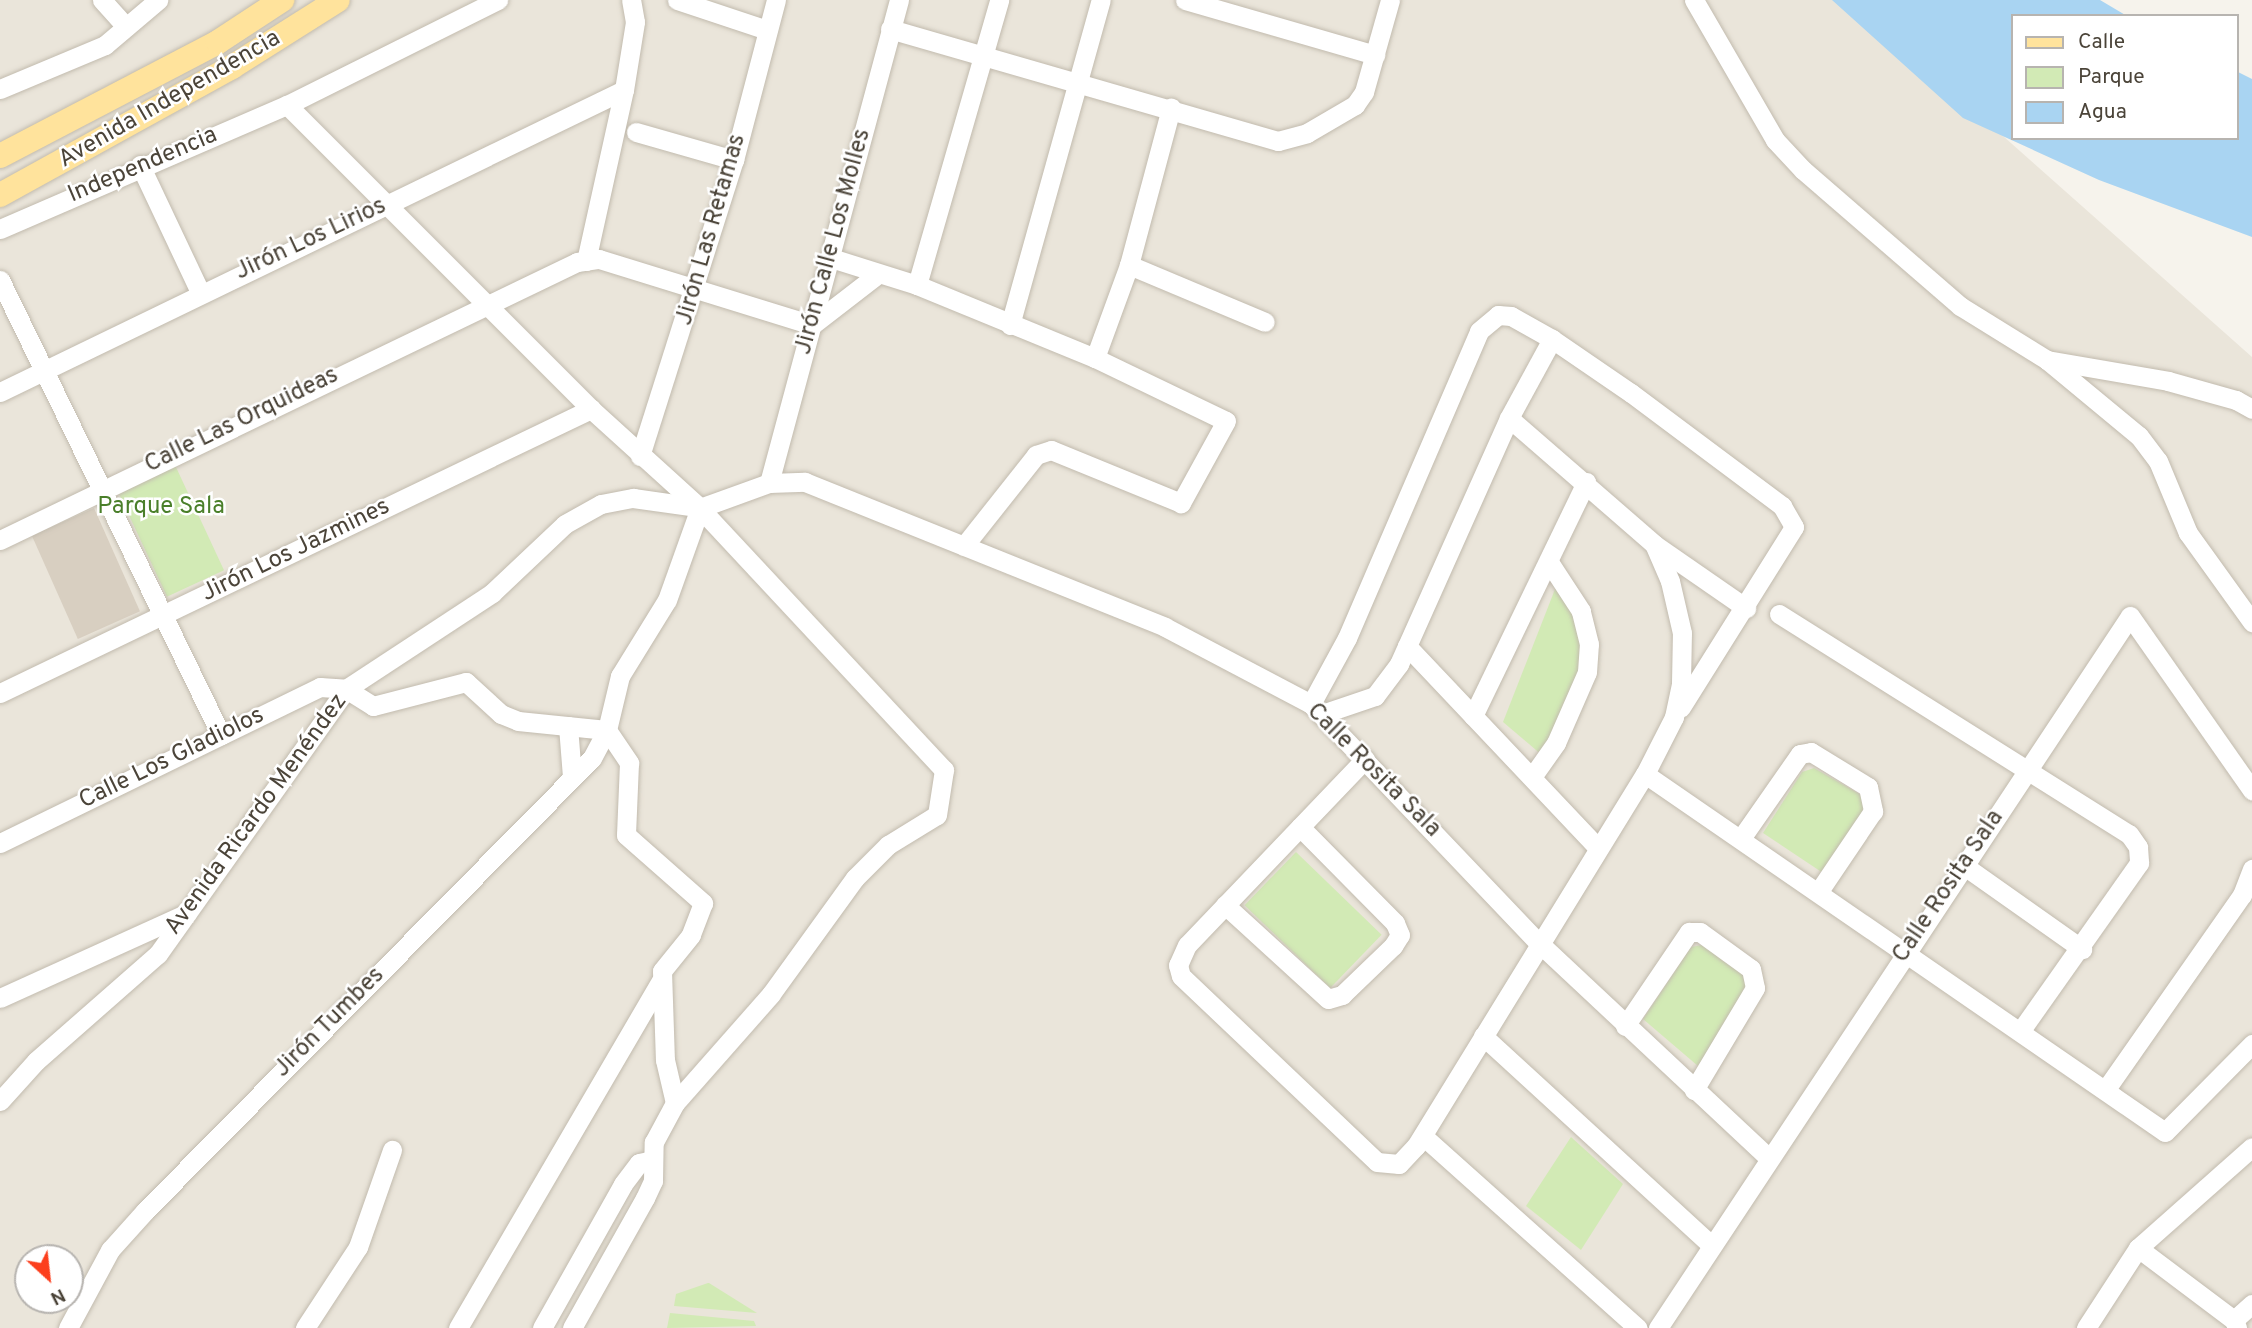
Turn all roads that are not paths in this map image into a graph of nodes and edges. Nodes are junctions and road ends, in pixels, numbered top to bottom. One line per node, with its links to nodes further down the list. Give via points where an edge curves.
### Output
1 (102, 0): 15 (street)
2 (158, 0): 15 (street)
3 (282, 0): 26 (main road, Avenida Independencia, via 218,42)
4 (338, 0): 29 (main road, Avenida Independencia, via 221,74)
5 (498, 0): 23 (street, Independencia)
6 (631, 0): 22 (street, via 635,22)
7 (677, 0): 17 (street)
8 (776, 0): 17 (street, Jirón Las Retamas)
9 (899, 0): 16 (street, Jirón Calle Los Molles)
10 (999, 0): 18 (street)
11 (1101, 0): 20 (street)
12 (1185, 0): 19 (street)
13 (1390, 0): 19 (street)
14 (1694, 0): 46 (street, via 1775,140 1803,170 1960,306)
15 (126, 27): 21 (street, via 105,45)
16 (890, 29): 18 (street); 32 (street, Jirón Calle Los Molles)
17 (767, 30): 27 (street, Jirón Las Retamas)
18 (987, 53): 20 (street); 37 (street)
19 (1376, 55): 24 (street, via 1356,105 1293,139 1260,138)
20 (1082, 82): 24 (street); 43 (street)
21 (3, 84)
22 (624, 90): 30 (street, Jirón Los Lirios); 33 (street)
23 (287, 105): 28 (street, Independencia); 30 (street)
24 (1171, 108): 34 (street)
25 (636, 132): 27 (street)
26 (0, 156)
27 (734, 160): 38 (street, Jirón Las Retamas)
28 (140, 165): 31 (street, Independencia); 39 (street)
29 (0, 195)
30 (386, 205): 39 (street, Jirón Los Lirios); 40 (street)
31 (0, 229)
32 (831, 258): 35 (street); 42 (street, Jirón Calle Los Molles)
33 (586, 261): 38 (street, via 599,259); 40 (street, Calle Las Orquideas)
34 (1129, 265): 41 (street); 45 (street)
35 (878, 274): 37 (street); 42 (street)
36 (0, 280): 47 (street)
37 (917, 285): 43 (street)
38 (695, 291): 42 (street); 52 (street, Jirón Las Retamas)
39 (200, 292): 47 (street, Jirón Los Lirios)
40 (484, 304): 49 (street); 55 (street, Calle Las Orquideas)
41 (1265, 321)
42 (812, 325): 54 (street, Jirón Calle Los Molles)
43 (1010, 325): 45 (street)
44 (1552, 339): 51 (street); 61 (street, via 1782,506 1794,527 1791,539); 68 (street, via 1511,316 1498,315 1479,331)
45 (1095, 358): 59 (street, via 1226,421 1181,503 1051,450 1036,455)
46 (2047, 360): 50 (street, via 2168,381 2236,400); 64 (street, via 2139,436 2158,461 2188,533)
47 (44, 370): 48 (street, Jirón Los Lirios); 55 (street)
48 (0, 392)
49 (591, 409): 52 (street); 63 (street, Jirón Los Jazmines)
50 (2252, 410)
51 (1509, 418): 53 (street); 65 (street)
52 (640, 456): 56 (street)
53 (1586, 482): 58 (street); 60 (street)
54 (769, 483): 56 (street, Calle Rosita Sala); 59 (street, Calle Rosita Sala, via 805,482)
55 (102, 490): 57 (street, Calle Las Orquideas); 63 (street)
56 (700, 508): 66 (street, Avenida Ricardo Menéndez, via 633,498 601,504 565,524 492,593); 72 (street, Jirón Tumbes, via 667,600 620,676); 101 (street, via 944,770 937,815 888,845 855,878 771,994)
57 (0, 540)
58 (1654, 544): 61 (street); 70 (street, via 1670,581 1682,633)
59 (964, 546): 68 (street, Calle Rosita Sala, via 1165,626)
60 (1549, 562): 69 (street); 78 (street, via 1581,611 1589,644 1587,672 1562,732)
61 (1746, 608): 70 (street)
62 (1779, 614): 75 (street)
63 (163, 615): 67 (street, Jirón Los Jazmines); 73 (street)
64 (2252, 622)
65 (1407, 646): 68 (street, via 1375,696); 69 (street)
66 (346, 689): 71 (street, via 373,706 466,682 510,718); 73 (street, Calle Los Gladiolos, via 320,687); 88 (street, Avenida Ricardo Menéndez)
67 (0, 693)
68 (1316, 709): 74 (street, Calle Rosita Sala)
69 (1474, 716): 78 (street)
70 (1674, 717): 76 (street)
71 (568, 726): 72 (street); 77 (street)
72 (607, 730): 77 (street, Jirón Tumbes, via 592,758); 92 (street, via 629,763 626,835 703,902 691,935 664,963)
73 (221, 735): 82 (street, Calle Los Gladiolos)
74 (1365, 759): 80 (street); 89 (street, Calle Rosita Sala)
75 (2026, 771): 79 (street, Calle Rosita Sala, via 2130,616); 84 (street, Calle Rosita Sala); 90 (street, via 2130,834 2138,847 2139,863)
76 (1646, 774): 81 (street); 83 (street)
77 (572, 777): 111 (street, Jirón Tumbes, via 145,1211 110,1250)
78 (1532, 777): 83 (street)
79 (2252, 790)
80 (1300, 827): 87 (street); 87 (street, via 1395,923 1400,935 1393,946 1342,995 1328,999)
81 (1742, 837): 86 (street); 86 (street, via 1800,754 1811,752 1868,787 1873,811)
82 (0, 843)
83 (1597, 847): 89 (street)
84 (1963, 865): 90 (street); 91 (street, Calle Rosita Sala)
85 (2252, 869): 98 (street, via 2242,895)
86 (1819, 891): 91 (street)
87 (1225, 905): 102 (street, via 1178,957 1181,976 1377,1162 1399,1164)
88 (188, 912): 93 (street); 100 (street, Avenida Ricardo Menéndez, via 158,954 36,1061)
89 (1538, 942): 94 (street, Calle Rosita Sala); 96 (street)
90 (2082, 949): 95 (street)
91 (1906, 951): 95 (street); 105 (street, Calle Rosita Sala)
92 (661, 981): 101 (street, via 664,1060); 113 (street)
93 (2, 998)
94 (1625, 1026): 99 (street, Calle Rosita Sala); 99 (street, via 1680,938 1689,932 1700,932 1751,969 1755,988)
95 (2022, 1029): 98 (street)
96 (1483, 1035): 102 (street); 107 (street)
97 (2252, 1044): 98 (street, via 2165,1132)
98 (2106, 1089)
99 (1694, 1090): 105 (street, Calle Rosita Sala)
100 (0, 1101)
101 (675, 1103): 106 (street, via 654,1142)
102 (1423, 1136): 116 (street)
103 (2252, 1147): 108 (street)
104 (392, 1150): 112 (street, via 358,1247)
105 (1768, 1157): 107 (street, Calle Rosita Sala)
106 (653, 1160): 114 (street, via 639,1163 623,1184); 115 (street, via 645,1198)
107 (1711, 1245): 117 (street, Calle Rosita Sala)
108 (2138, 1248): 110 (street); 118 (street)
109 (2252, 1304): 110 (street)
110 (2236, 1324)
111 (68, 1328)
112 (305, 1328)
113 (458, 1328)
114 (542, 1328)
115 (572, 1328)
116 (1638, 1328)
117 (1658, 1328)
118 (2086, 1328)

